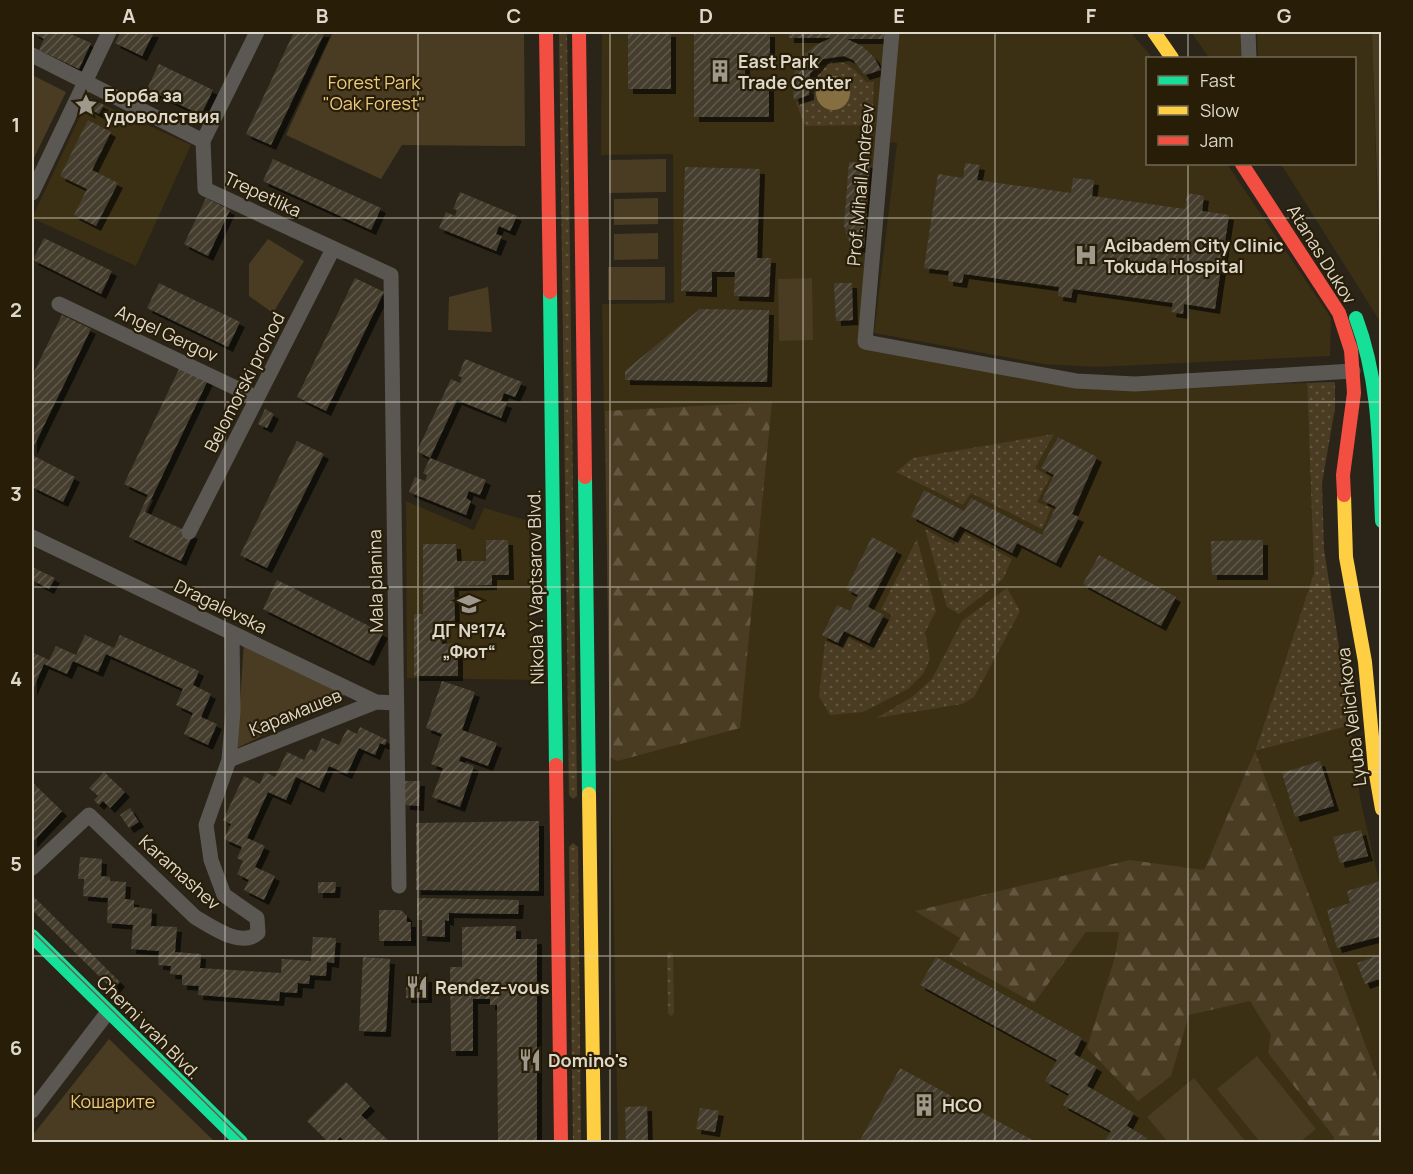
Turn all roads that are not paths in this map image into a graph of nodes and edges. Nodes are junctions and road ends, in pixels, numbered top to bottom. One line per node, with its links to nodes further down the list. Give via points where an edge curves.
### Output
1 (109, 32): 13 (street)
2 (257, 32): 14 (street)
3 (546, 32): 35 (main road, Nikola Y. Vaptsarov Blvd.)
4 (579, 32): 35 (main road, Nikola Y. Vaptsarov Blvd.)
5 (892, 32): 21 (street, Prof. Mihail Andreev, via 865,342 1076,381 1135,384)
6 (1154, 32): 10 (main road)
7 (1169, 32): 11 (main road)
8 (1248, 32): 12 (street)
9 (32, 55): 13 (street)
10 (1171, 57)
11 (1186, 57)
12 (1249, 57)
13 (85, 82): 14 (street); 17 (street)
14 (203, 141): 18 (street, Trepetlika, via 205,189)
15 (1243, 165): 21 (main road, Atanas Dukov, via 1339,313)
16 (1259, 165): 24 (main road, Atanas Dukov, via 1355,315 1371,356)
17 (32, 193)
18 (333, 249): 19 (street, Trepetlika); 22 (street, Belomorski prohod)
19 (391, 276): 32 (street, Mala planina)
20 (59, 304): 22 (street, Angel Gergov)
21 (1353, 371): 23 (main road, Lyuba Velichkova)
22 (257, 398): 28 (street, Belomorski prohod)
23 (1350, 426): 24 (main road, via 1359,414 1366,413 1375,417); 26 (main road, Lyuba Velichkova)
24 (1381, 427): 25 (main road)
25 (1381, 510): 27 (main road)
26 (1343, 511): 27 (main road, via 1347,520); 34 (main road, Lyuba Velichkova)
27 (1370, 524)
28 (189, 532)
29 (32, 537): 30 (street, Dragalevska)
30 (232, 634): 31 (street, Dragalevska); 33 (street, Karamashev)
31 (376, 702): 32 (street, Dragalevska); 33 (street, Карамашев)
32 (396, 703): 37 (street, Mala planina)
33 (229, 760): 36 (street, Karamashev, via 206,825 211,860 224,895 257,918 258,933 252,938 216,930 195,917 89,815)
34 (1382, 809)
35 (573, 820): 42 (main road, Nikola Y. Vaptsarov Blvd.); 43 (main road, Nikola Y. Vaptsarov Blvd.)
36 (32, 868)
37 (399, 886)
38 (32, 936): 39 (main road, Cherni vrah Blvd.)
39 (108, 1012): 40 (street); 41 (main road, Cherni vrah Blvd.)
40 (32, 1111)
41 (241, 1143)
42 (561, 1143)
43 (594, 1143)

